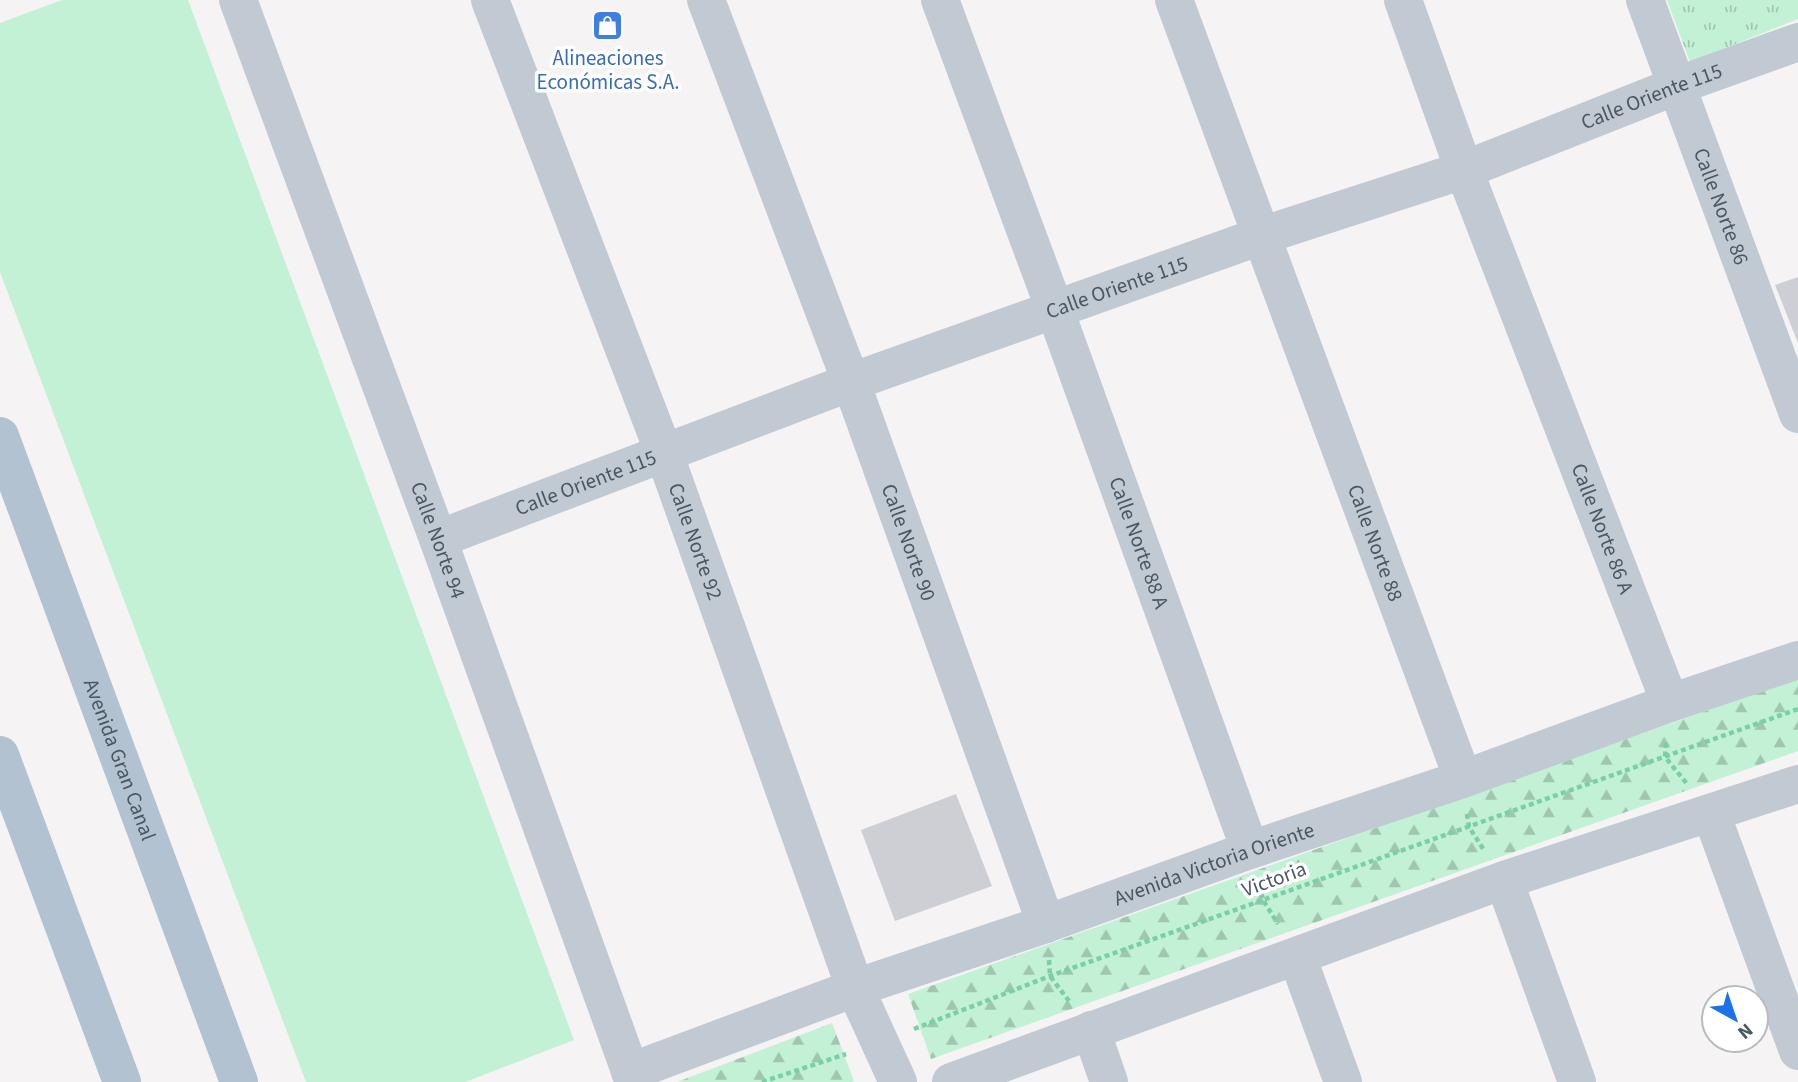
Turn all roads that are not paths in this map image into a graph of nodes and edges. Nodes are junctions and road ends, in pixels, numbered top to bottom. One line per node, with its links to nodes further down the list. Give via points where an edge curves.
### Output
1 (240, 0): 17 (street, Calle Norte 94)
2 (490, 0): 16 (street, Calle Norte 92)
3 (706, 0): 13 (street, Calle Norte 90)
4 (940, 0): 12 (street, Calle Norte 88 A)
5 (1174, 0): 11 (street, Calle Norte 88)
6 (1403, 0): 10 (street, Calle Norte 86 A)
7 (1645, 0): 9 (street, Calle Norte 86)
8 (1798, 42): 9 (street, Calle Oriente 115)
9 (1676, 86): 10 (street, Calle Oriente 115); 14 (street, Calle Norte 86)
10 (1464, 170): 11 (street, Calle Oriente 115); 19 (street, Calle Norte 86 A)
11 (1261, 236): 12 (street, Calle Oriente 115); 21 (street, Calle Norte 88)
12 (1055, 310): 13 (street, Calle Oriente 115); 24 (street, Calle Norte 88 A)
13 (850, 382): 16 (street, Calle Oriente 115); 26 (street, Calle Norte 90)
14 (1798, 414)
15 (0, 436): 33 (main road, Avenida Gran Canal)
16 (664, 453): 17 (street, Calle Oriente 115); 28 (street, Calle Norte 92)
17 (438, 539): 31 (street, Calle Norte 94)
18 (1798, 660): 19 (street, Avenida Victoria Oriente)
19 (1670, 703): 21 (street, Avenida Victoria Oriente)
20 (0, 755): 32 (main road)
21 (1463, 779): 24 (street, Avenida Victoria Oriente)
22 (1798, 784): 23 (street)
23 (1711, 813): 25 (street); 30 (street)
24 (1250, 850): 26 (street, Avenida Victoria Oriente)
25 (1504, 880): 27 (street); 38 (street)
26 (1046, 924): 28 (street, Avenida Victoria Oriente)
27 (1297, 956): 29 (street); 37 (street)
28 (855, 988): 31 (street, Avenida Victoria Oriente); 34 (street, Calle Norte 92)
29 (1091, 1030): 35 (street); 36 (street)
30 (1798, 1051)
31 (632, 1077)
32 (122, 1082)
33 (239, 1082)
34 (898, 1082)
35 (951, 1082)
36 (1110, 1082)
37 (1343, 1082)
38 (1577, 1082)

